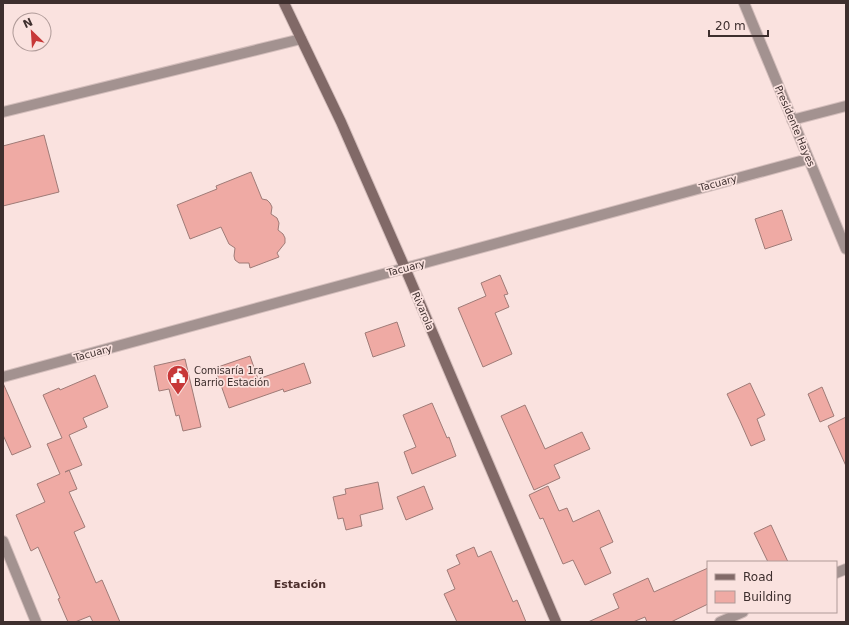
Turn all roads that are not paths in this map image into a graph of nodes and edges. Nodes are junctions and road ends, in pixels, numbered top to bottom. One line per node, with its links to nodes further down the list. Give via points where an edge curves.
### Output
1 (284, 3): 3 (street, Rivarola)
2 (744, 3): 6 (street, Presidente Hayes)
3 (301, 39): 5 (street); 9 (street, Rivarola, via 341,122)
4 (846, 106): 6 (street)
5 (3, 112)
6 (792, 120): 7 (street, Presidente Hayes)
7 (808, 159): 8 (street, Presidente Hayes); 9 (street, Tacuary)
8 (846, 249)
9 (405, 268): 10 (street, Tacuary); 14 (street, Rivarola)
10 (3, 377)
11 (3, 541): 13 (street)
12 (741, 613): 15 (street)
13 (36, 622)
14 (556, 622)
15 (720, 622)

